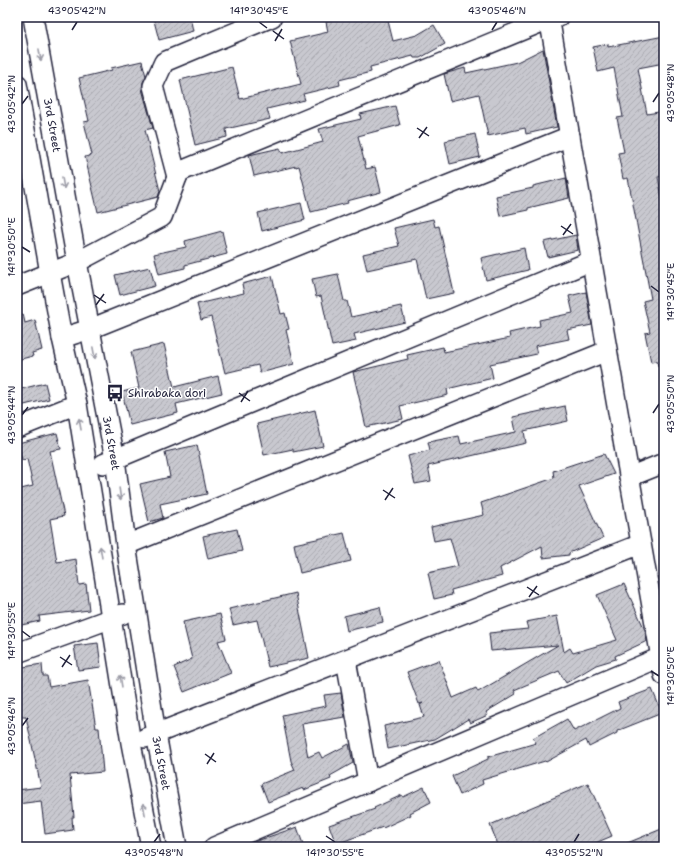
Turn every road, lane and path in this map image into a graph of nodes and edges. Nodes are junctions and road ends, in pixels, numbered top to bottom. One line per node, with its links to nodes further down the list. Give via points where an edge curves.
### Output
1 (33, 17): 8 (street, 3rd Street, one-way to 8)
2 (272, 17): 6 (street, via 164,62 153,86)
3 (552, 18): 5 (street); 6 (street, via 179,172)
4 (17, 89): 9 (street)
5 (570, 136): 7 (street); 11 (street)
6 (177, 177): 8 (street, via 162,217)
7 (591, 261): 13 (street); 16 (street)
8 (77, 262): 9 (street); 11 (street, 3rd Street)
9 (50, 273): 10 (street); 12 (street)
10 (17, 286)
11 (90, 329): 12 (street); 16 (street, 3rd Street, one-way to 16)
12 (62, 338): 14 (street)
13 (607, 351): 19 (street); 21 (street)
14 (77, 404): 15 (street); 18 (street, one-way to 14)
15 (17, 428)
16 (115, 459): 18 (street); 21 (street, 3rd Street, one-way to 21)
17 (664, 463): 19 (street)
18 (88, 470): 24 (street, one-way to 18)
19 (629, 478): 20 (street)
20 (641, 544): 23 (street); 26 (street)
21 (126, 545): 22 (street, 3rd Street)
22 (136, 611): 24 (street); 28 (street, 3rd Street)
23 (659, 617): 27 (street)
24 (111, 618): 25 (street); 29 (street, one-way to 24)
25 (17, 653)
26 (346, 660): 28 (street); 30 (street)
27 (662, 666): 30 (street)
28 (156, 734): 29 (street); 32 (street, 3rd Street)
29 (131, 743): 31 (street, one-way to 29)
30 (368, 782): 33 (street)
31 (148, 846)
32 (177, 847)
33 (214, 847)

